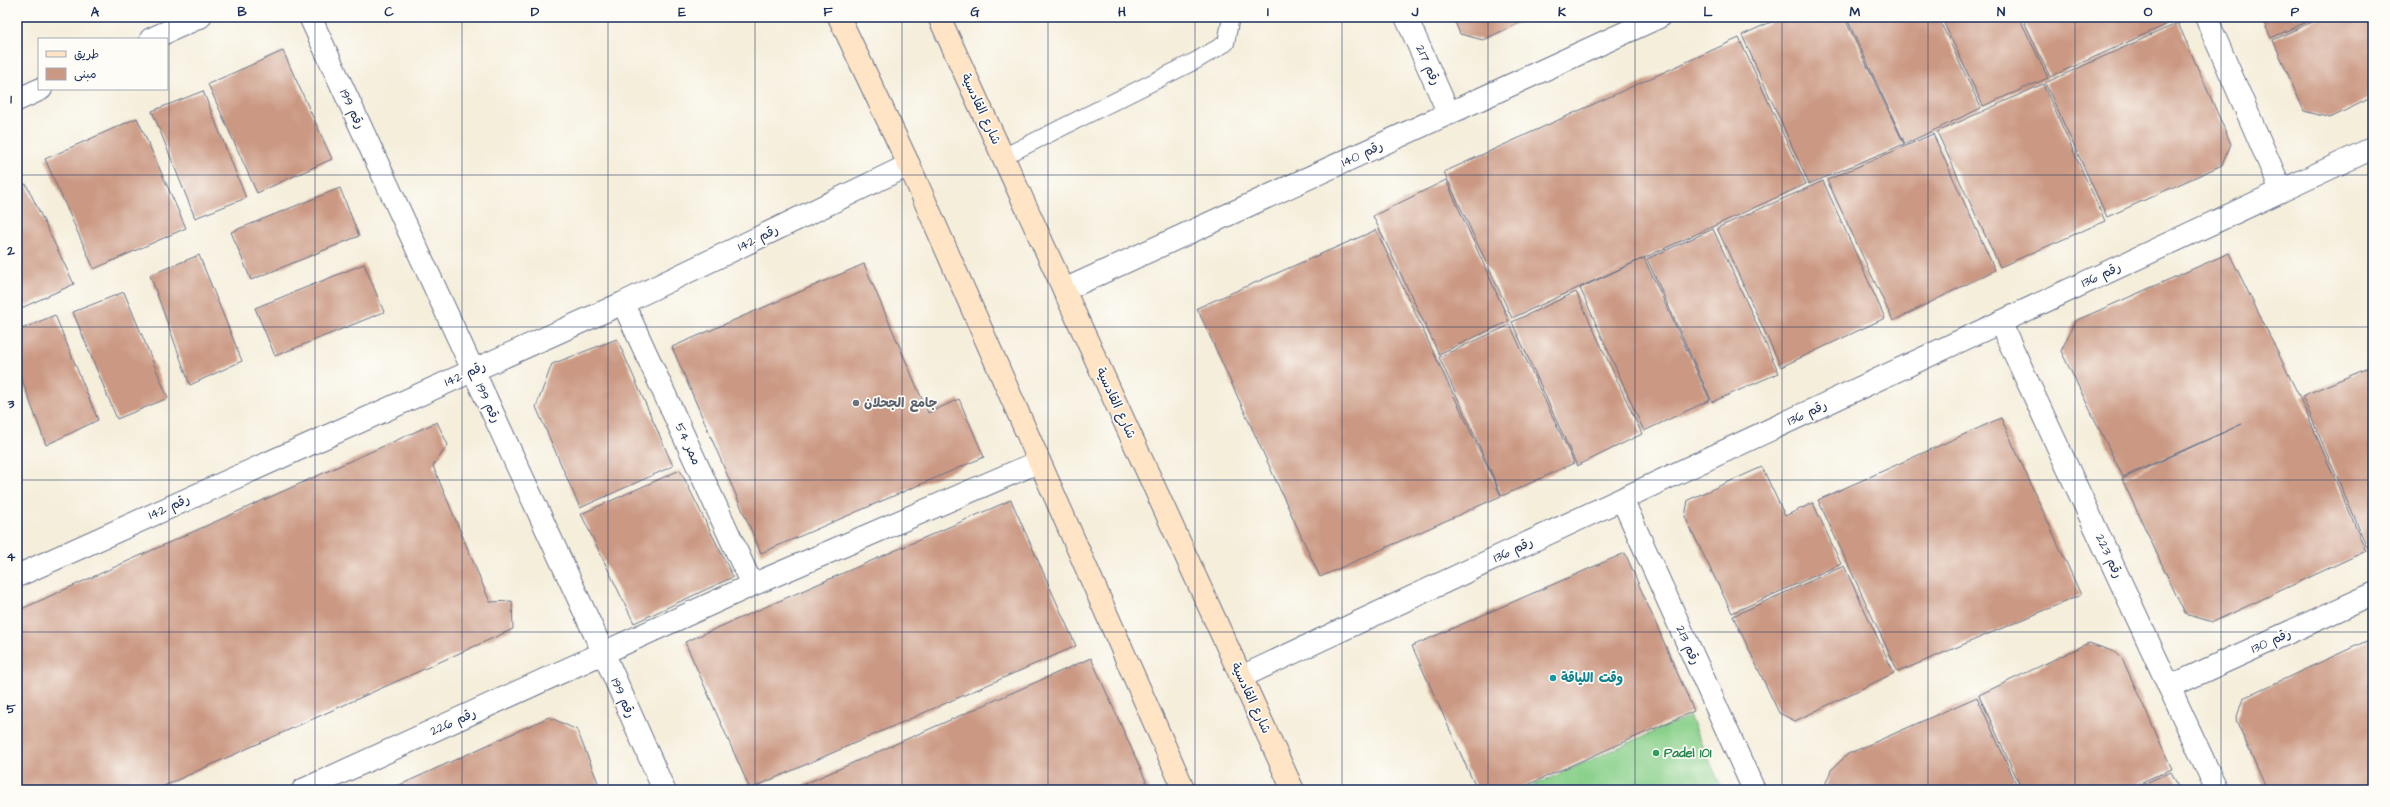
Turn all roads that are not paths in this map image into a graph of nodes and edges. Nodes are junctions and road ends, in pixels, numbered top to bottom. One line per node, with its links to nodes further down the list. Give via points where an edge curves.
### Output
1 (200, 17): 9 (street)
2 (310, 17): 20 (street, رقم 199)
3 (839, 17): 15 (street)
4 (939, 17): 14 (street, شارع القادسية)
5 (1231, 17): 14 (lane, via 1226,43)
6 (1406, 17): 12 (street, رقم 217)
7 (1659, 17): 12 (street, رقم 140)
8 (2206, 17): 16 (street)
9 (153, 38)
10 (39, 90): 11 (street)
11 (17, 100)
12 (1449, 114): 17 (street, رقم 140)
13 (2373, 148): 16 (street, رقم 136)
14 (1003, 157): 17 (street, شارع القادسية)
15 (909, 165): 18 (street, رقم 142); 31 (street)
16 (2281, 190): 19 (street, رقم 136)
17 (1064, 290): 27 (street, شارع القادسية)
18 (623, 303): 20 (street, رقم 142); 24 (street, ممر 54)
19 (2000, 322): 22 (street, رقم 136); 28 (street, رقم 223)
20 (473, 370): 23 (street, رقم 142); 26 (street, رقم 199)
21 (1036, 464): 24 (street)
22 (1622, 499): 27 (street, رقم 136); 33 (street, رقم 213)
23 (17, 576)
24 (752, 585): 26 (street)
25 (2373, 594): 28 (street, رقم 130)
26 (604, 654): 29 (street, رقم 226); 30 (street, رقم 199)
27 (1241, 676): 32 (street, شارع القادسية)
28 (2169, 687): 34 (street, رقم 223)
29 (303, 790)
30 (664, 790)
31 (1184, 790)
32 (1293, 790)
33 (1754, 790)
34 (2217, 790)

